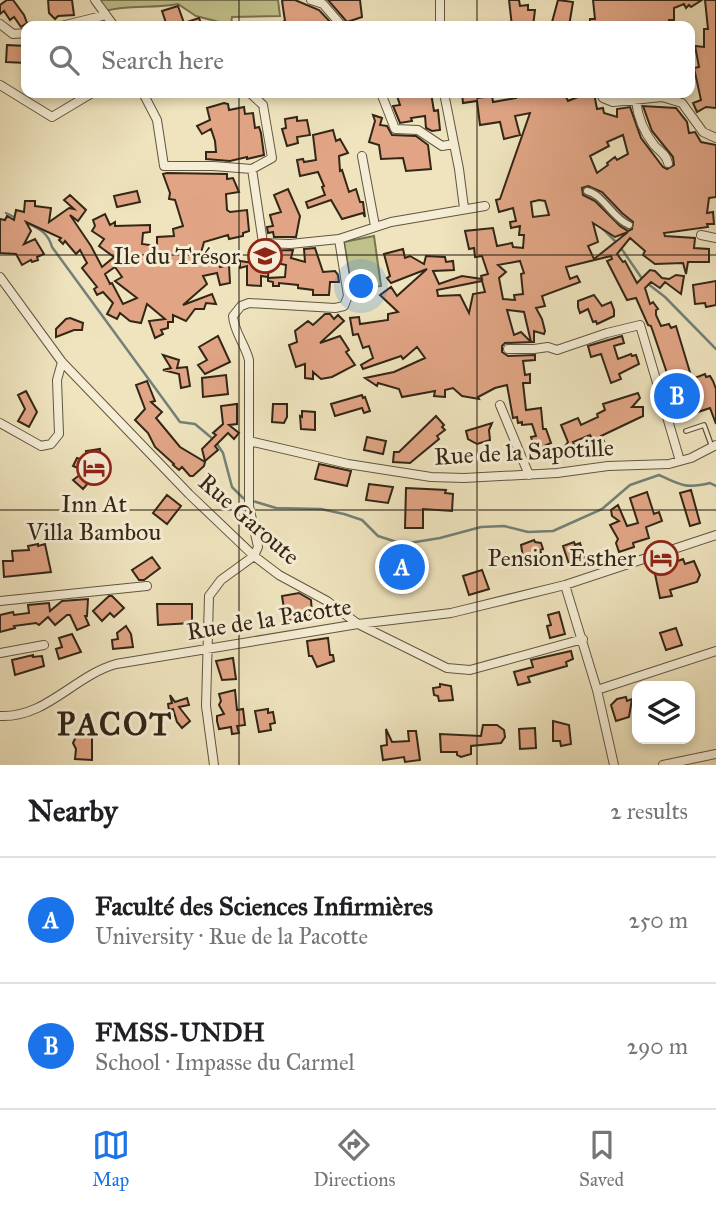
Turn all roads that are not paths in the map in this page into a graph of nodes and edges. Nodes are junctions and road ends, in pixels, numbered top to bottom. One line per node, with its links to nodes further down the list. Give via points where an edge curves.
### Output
1 (95, 0): 4 (street)
2 (311, 0): 7 (street, via 323,4)
3 (440, 0): 8 (street)
4 (106, 15): 5 (street); 6 (street)
5 (100, 21)
6 (110, 21)
7 (338, 21)
8 (440, 21)
9 (0, 24): 10 (street, via 13,34)
10 (21, 33)
11 (0, 85): 13 (street)
12 (21, 98): 14 (street, via 52,117)
13 (21, 98)
14 (84, 98)
15 (146, 98): 27 (street, via 158,120 164,166)
16 (255, 98): 27 (street, via 262,105 272,158)
17 (383, 98): 24 (street, via 395,129 418,130 442,146)
18 (445, 98): 24 (street)
19 (602, 98): 22 (street)
20 (656, 98): 22 (street)
21 (669, 98): 23 (street, via 682,100 703,132)
22 (636, 101): 26 (street, via 638,120)
23 (716, 138)
24 (454, 144): 30 (street)
25 (362, 156): 32 (street)
26 (668, 163)
27 (252, 169): 35 (street, via 263,243)
28 (587, 191): 31 (street)
29 (485, 206): 30 (street)
30 (464, 208): 32 (street)
31 (629, 225)
32 (375, 226): 35 (street)
33 (701, 236): 34 (street)
34 (716, 238)
35 (339, 239): 42 (street, via 348,296 344,306 249,303 233,316 249,360)
36 (0, 277): 38 (street, Rue Garoute)
37 (508, 349): 44 (street, via 557,350 640,325)
38 (62, 362): 40 (street, via 57,380 59,434 51,444 41,446); 47 (street, Rue Garoute)
39 (500, 405): 45 (street)
40 (0, 423)
41 (686, 431): 43 (lane, via 704,425)
42 (249, 441): 45 (street, Rue de la Sapotille, via 431,477); 47 (street, via 250,507 258,543)
43 (714, 446): 44 (street, Rue de la Sapotille)
44 (680, 461): 45 (street, Rue de la Sapotille)
45 (529, 475)
46 (716, 535): 48 (street, Rue de la Pacotte)
47 (254, 556): 51 (street, Rue Garoute); 54 (street, via 211,590)
48 (565, 585): 51 (street, Rue de la Pacotte, via 451,613); 52 (street)
49 (147, 586): 50 (street)
50 (0, 601)
51 (358, 624): 52 (street, Rue Garoute, via 458,671); 54 (street, Rue de la Pacotte)
52 (583, 639): 57 (street)
53 (44, 645): 56 (street)
54 (208, 648): 58 (street, Rue de la Pacotte, via 98,669 44,706 12,717); 60 (street, via 206,705)
55 (716, 651): 57 (street)
56 (0, 653)
57 (597, 690): 61 (street)
58 (0, 716)
59 (716, 754): 62 (street)
60 (214, 765)
61 (614, 765)
62 (663, 765)

